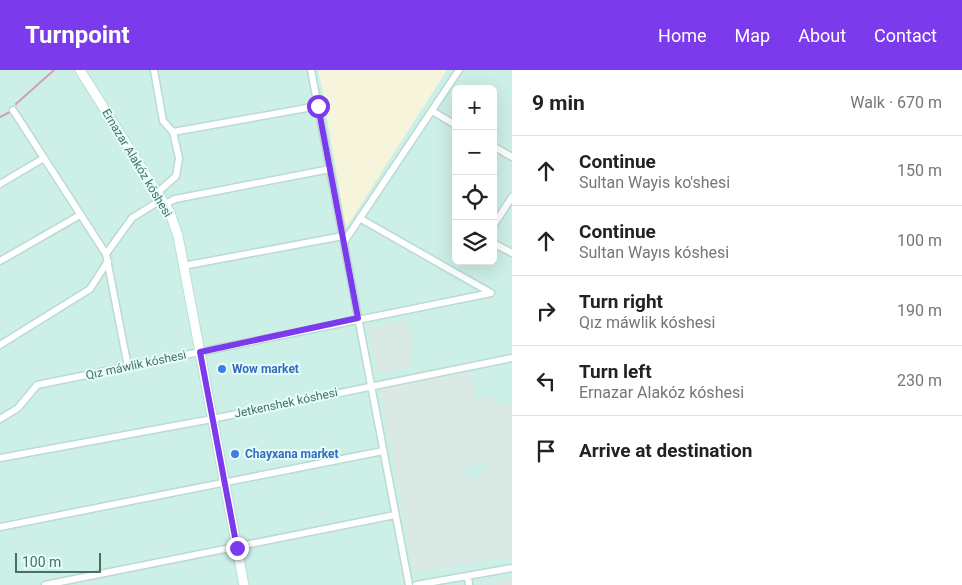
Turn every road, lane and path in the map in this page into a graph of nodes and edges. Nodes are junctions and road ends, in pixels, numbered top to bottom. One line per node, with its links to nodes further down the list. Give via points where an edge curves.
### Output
1 (80, 70): 16 (main road, Ernazar Alakóz kóshesi)
2 (154, 70): 9 (street, via 163,121)
3 (311, 70): 5 (street)
4 (459, 70): 7 (street)
5 (318, 106): 9 (street); 13 (street)
6 (13, 110): 12 (street)
7 (432, 111): 8 (street); 18 (street)
8 (452, 123)
9 (173, 132): 16 (street, via 179,158 176,176)
10 (497, 148): 11 (street)
11 (512, 157)
12 (44, 158): 14 (street); 17 (street)
13 (330, 169): 16 (street, via 175,199); 20 (street)
14 (0, 184)
15 (512, 197): 19 (street)
16 (160, 199): 23 (street, via 132,218); 26 (main road, Ernazar Alakóz kóshesi, via 170,213)
17 (80, 215): 23 (street); 24 (street)
18 (361, 219): 20 (street); 27 (street, Qız máwlik kóshesi, via 491,293)
19 (497, 220)
20 (343, 239): 26 (street); 27 (street)
21 (497, 245): 22 (street)
22 (512, 253)
23 (106, 254): 25 (street)
24 (0, 261)
25 (108, 261): 28 (street, via 90,289); 31 (street)
26 (184, 266): 29 (main road, Ernazar Alakóz kóshesi)
27 (358, 318): 29 (street, Qız máwlik kóshesi); 32 (street)
28 (0, 345)
29 (200, 352): 31 (street, Qız máwlik kóshesi); 34 (main road, Ernazar Alakóz kóshesi)
30 (512, 358): 32 (street, Jetkenshek kóshesi)
31 (128, 367): 33 (street, Qız máwlik kóshesi, via 37,385 18,408)
32 (371, 386): 34 (street, Jetkenshek kóshesi); 35 (street)
33 (0, 419)
34 (212, 419): 36 (street, Jetkenshek kóshesi); 37 (main road, Ernazar Alakóz kóshesi)
35 (383, 451): 37 (street); 38 (street)
36 (0, 458)
37 (224, 482): 39 (street); 40 (main road, Ernazar Alakóz kóshesi)
38 (395, 515): 40 (street); 45 (street)
39 (0, 527)
40 (237, 548): 43 (street); 44 (main road, Ernazar Alakóz kóshesi)
41 (512, 568): 42 (street)
42 (468, 576): 46 (street); 47 (street)
43 (44, 585)
44 (244, 585)
45 (409, 585)
46 (416, 585)
47 (469, 585)

